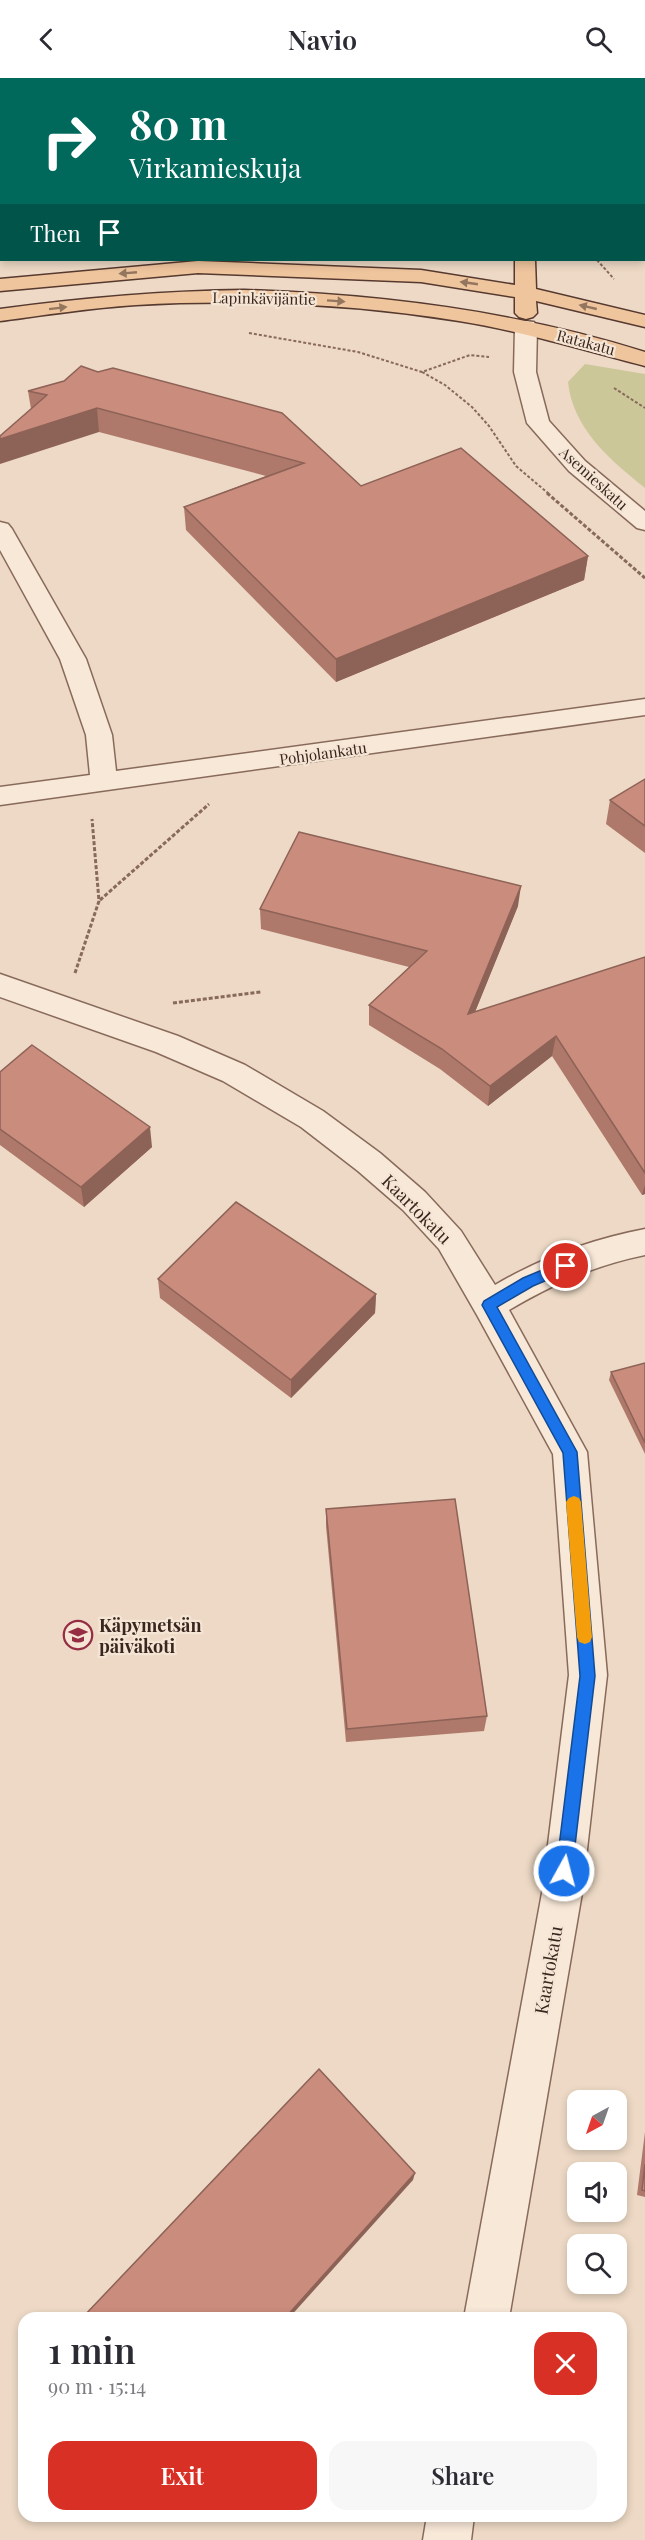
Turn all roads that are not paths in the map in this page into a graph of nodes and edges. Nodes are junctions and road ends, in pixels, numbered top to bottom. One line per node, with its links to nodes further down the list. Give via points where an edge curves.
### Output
1 (525, 261): 3 (main road)
2 (0, 285): 3 (main road, Lapinkävijäntie, one-way to 2, via 422,276 235,267 163,269)
3 (527, 293): 5 (main road, Ratakatu, one-way to 3); 6 (main road)
4 (0, 315): 6 (main road, Lapinkävijäntie, one-way to 6, via 133,299 238,297 382,305)
5 (645, 321)
6 (526, 327): 7 (main road, Ratakatu); 8 (street, Asemieskatu, via 525,372 538,423 577,466)
7 (645, 359)
8 (645, 523)
9 (0, 529): 11 (street, via 73,659 99,735)
10 (645, 707): 11 (street, Pohjolankatu)
11 (104, 783): 12 (street, Pohjolankatu)
12 (0, 796)
13 (0, 985): 15 (street, Kaartokatu, via 167,1044 234,1073 312,1119 414,1201 450,1240)
14 (645, 1242): 15 (street, via 604,1250 528,1282)
15 (489, 1305): 16 (street, Kaartokatu, via 570,1452 588,1676 562,1893)
16 (487, 2312)
17 (450, 2522): 18 (street)
18 (447, 2540)

